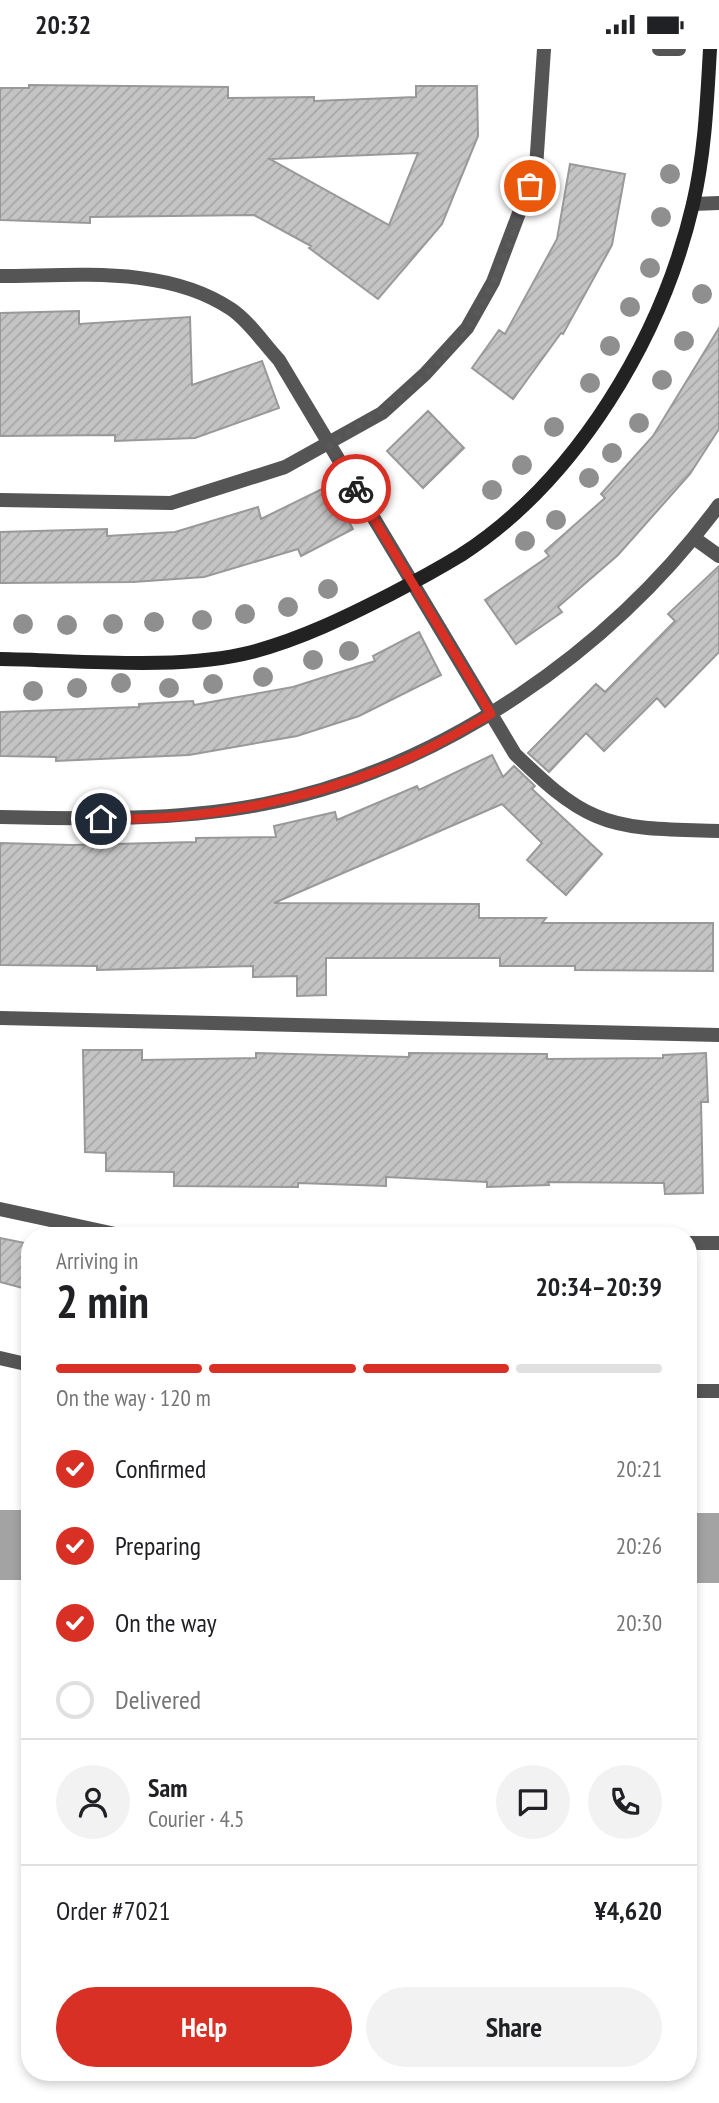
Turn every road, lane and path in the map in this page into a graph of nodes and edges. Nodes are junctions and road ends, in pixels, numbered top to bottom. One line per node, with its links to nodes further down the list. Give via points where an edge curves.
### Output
1 (544, 49): 8 (street, via 536,168 493,282 467,328 425,374 382,413)
2 (659, 49): 3 (street)
3 (679, 49)
4 (710, 49): 6 (street)
5 (719, 203): 6 (street)
6 (693, 204): 13 (street, via 657,315 622,380 582,439 532,496 463,554)
7 (0, 276): 8 (street, via 125,277 184,285 232,310 279,360)
8 (329, 444): 9 (street, via 285,467 170,503); 13 (street)
9 (0, 500)
10 (719, 505): 11 (street)
11 (694, 538): 12 (street); 15 (street, via 553,674)
12 (719, 557)
13 (412, 583): 14 (street, via 336,623 251,652 178,661); 15 (street)
14 (0, 659)
15 (491, 714): 16 (street, via 388,767 264,804 126,820); 17 (street, via 515,754 553,789 596,817 643,827)
16 (0, 817)
17 (719, 831)
18 (0, 1018): 19 (street)
19 (719, 1035)
20 (0, 1209): 21 (street)
21 (83, 1227)
22 (697, 1243): 23 (street)
23 (719, 1243)
24 (0, 1358): 25 (street)
25 (21, 1362)
26 (697, 1391): 27 (street)
27 (719, 1391)

